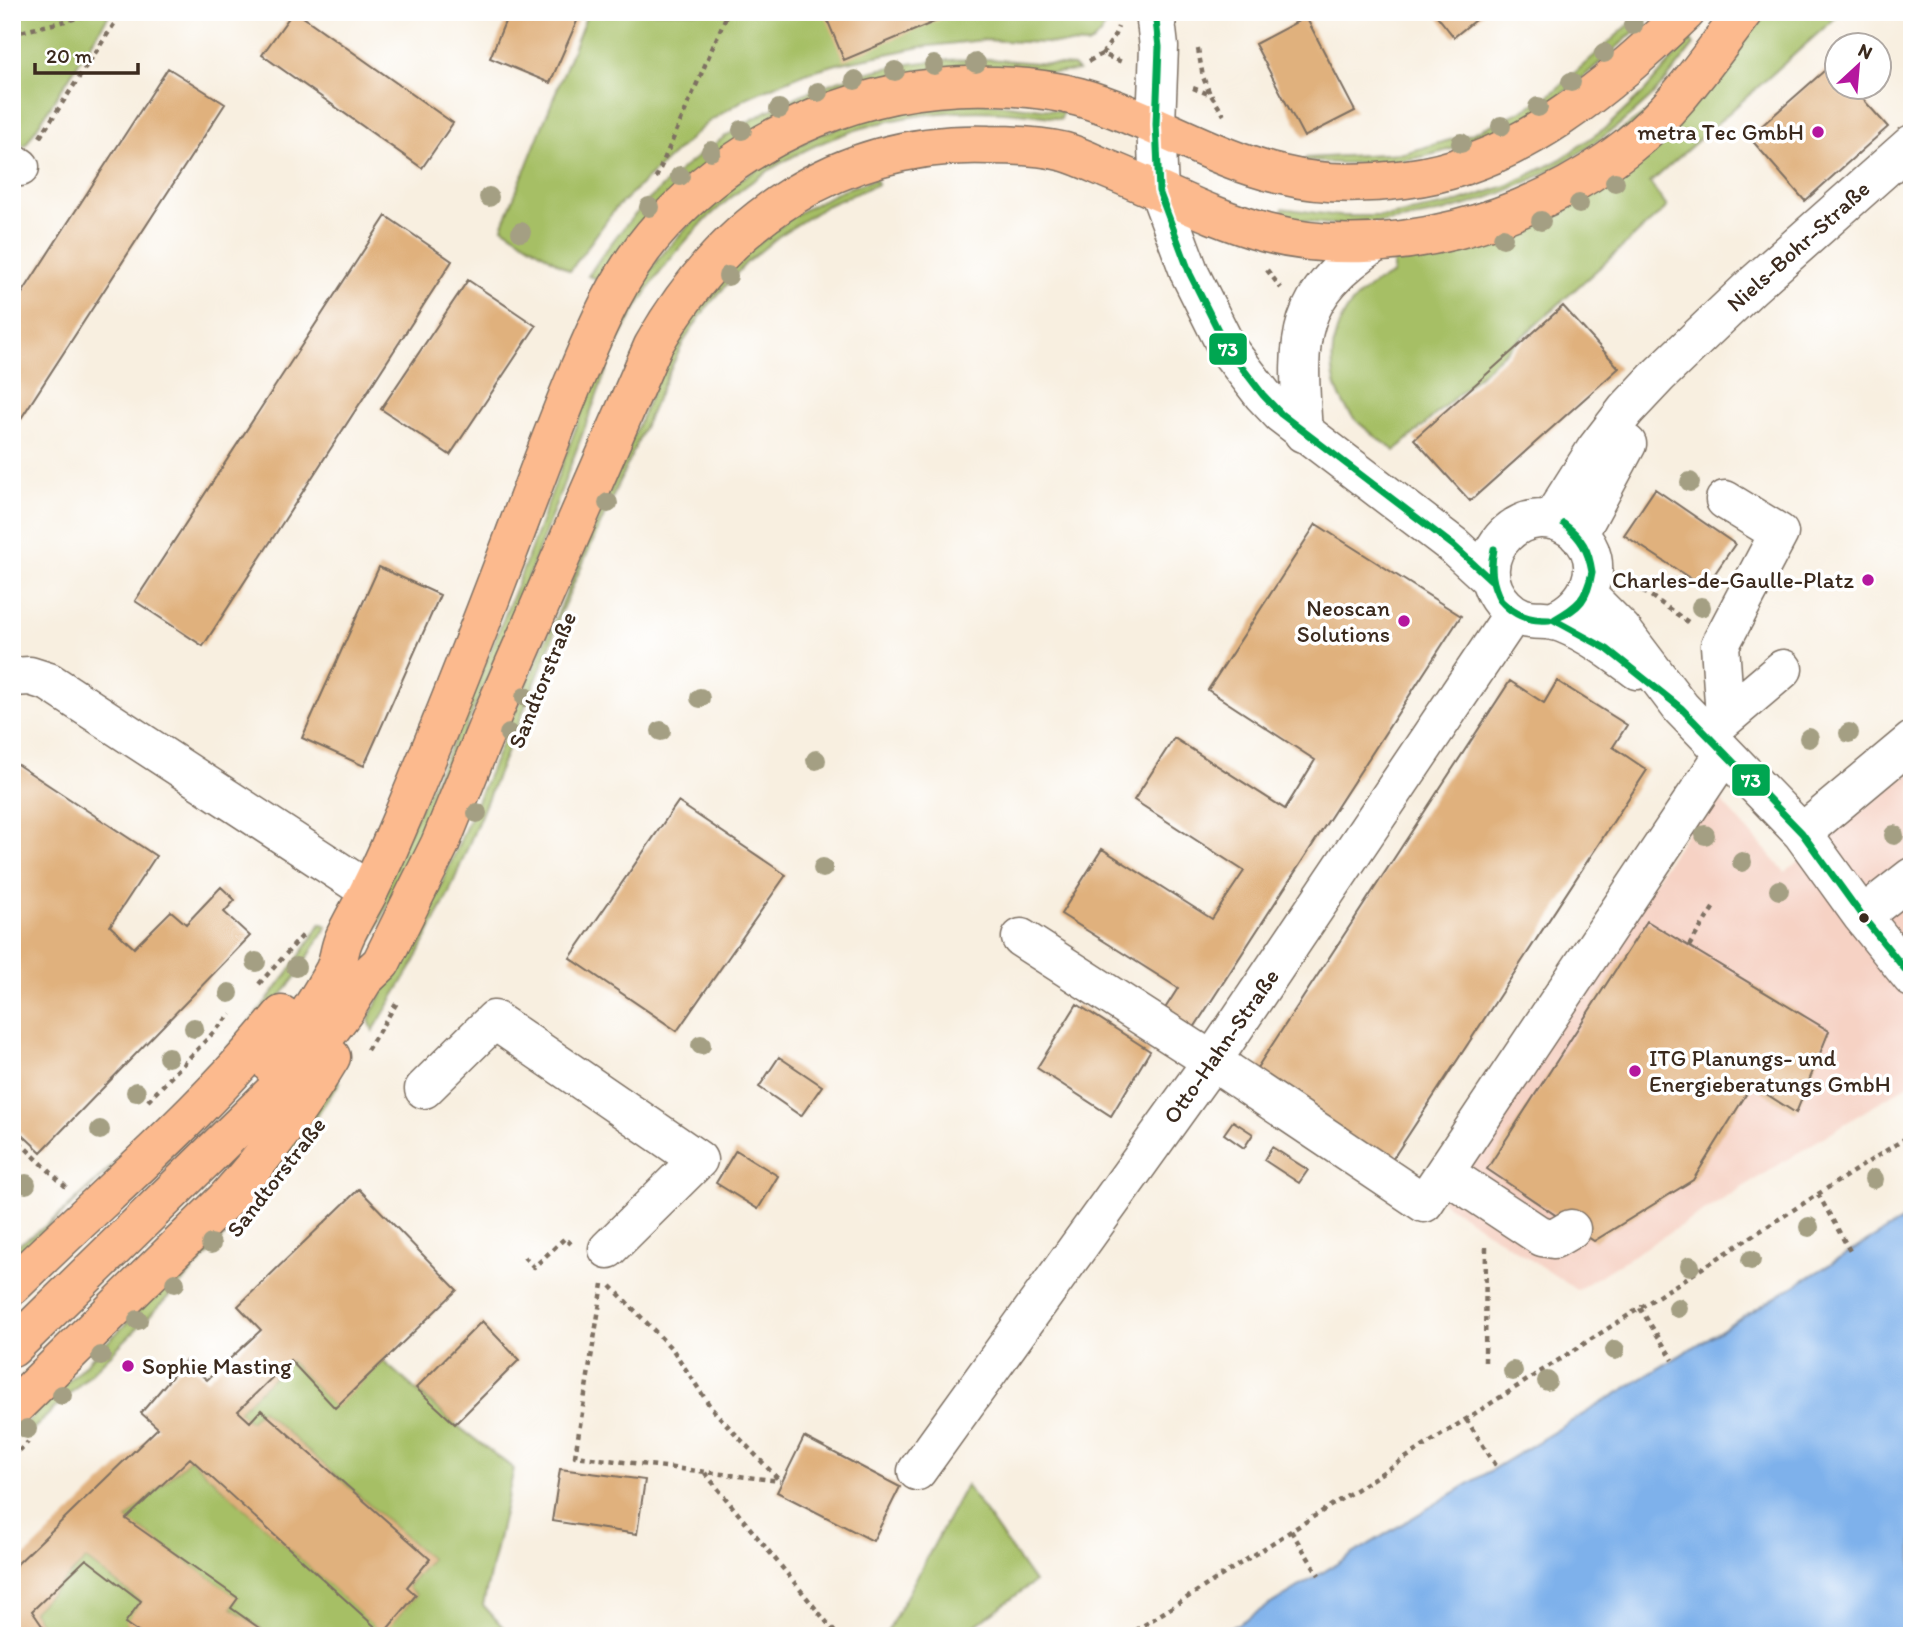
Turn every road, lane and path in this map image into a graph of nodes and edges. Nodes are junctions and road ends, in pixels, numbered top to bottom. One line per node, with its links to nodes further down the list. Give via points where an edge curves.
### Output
1 (102, 12): 7 (path)
2 (122, 12): 15 (path)
3 (728, 12): 16 (path)
4 (1686, 12): 13 (main road, Sandtorstraße, via 1620,73 1551,124 1491,155 1434,174 1353,183 1283,176)
5 (1744, 12): 18 (main road, Sandtorstraße, via 1695,77 1646,130 1568,186 1480,223)
6 (1137, 15): 9 (path); 13 (street, via 1159,47)
7 (12, 34)
8 (1197, 44): 12 (path)
9 (1102, 54): 10 (path); 11 (path)
10 (1108, 57)
11 (1092, 60)
12 (1211, 95)
13 (1156, 124): 17 (street); 38 (main road, Sandtorstraße, via 1080,97 1033,89 971,86 887,94 841,108 761,144 718,174 667,220 601,317 449,708)
14 (1912, 144): 24 (street, Niels-Bohr-Straße, via 1751,287 1643,392 1596,449)
15 (16, 164)
16 (656, 179)
17 (1159, 191): 18 (main road, Sandtorstraße, via 1269,234); 21 (street, via 1190,274 1227,348 1263,396); 44 (main road, Sandtorstraße, via 1058,151 1001,145 935,146 869,161 820,180 781,203 726,246 681,300 653,346 440,844)
18 (1377, 242): 21 (street, via 1336,272 1309,309 1299,370)
19 (1265, 262): 20 (path, via 1269,274)
20 (1288, 294)
21 (1303, 433): 23 (street)
22 (1726, 500): 31 (street, via 1779,533)
23 (1400, 505): 25 (street); 26 (street)
24 (1565, 527): 25 (street, via 1523,522); 28 (street, via 1587,548 1592,563)
25 (1501, 538): 26 (street, via 1491,558)
26 (1491, 580): 29 (street, via 1499,599)
27 (1626, 587): 31 (path, via 1648,594)
28 (1587, 595): 30 (street, via 1574,611); 34 (street)
29 (1513, 614): 30 (street, via 1533,621); 48 (street, Otto-Hahn-Straße)
30 (1554, 620): 34 (street, via 1607,649)
31 (1720, 645): 34 (street)
32 (1783, 669): 34 (street)
33 (12, 677): 38 (street, via 49,682)
34 (1709, 729): 36 (street); 53 (street)
35 (1912, 741): 36 (street)
36 (1802, 833): 40 (street)
37 (1912, 877): 40 (street)
38 (369, 891): 42 (main road, Sandtorstraße)
39 (1715, 905): 43 (path)
40 (1862, 916): 45 (street)
41 (1021, 937): 48 (street)
42 (343, 941): 52 (main road, Sandtorstraße, via 337,965); 61 (main road, via 323,956 286,1010 227,1079)
43 (1689, 946)
44 (380, 963): 52 (main road, Sandtorstraße, via 300,1065); 67 (main road, via 373,986 311,1090 256,1166)
45 (1912, 978)
46 (400, 997): 47 (path)
47 (366, 1051)
48 (1212, 1061): 53 (street, via 1424,1203); 70 (street, Otto-Hahn-Straße)
49 (424, 1089): 59 (street, via 494,1020 698,1160)
50 (1912, 1134): 55 (path)
51 (12, 1135): 54 (path)
52 (225, 1139): 63 (main road, Sandtorstraße)
53 (1445, 1173): 56 (street)
54 (67, 1188)
55 (1818, 1194): 58 (path); 62 (path)
56 (1486, 1200): 57 (street, via 1546,1239); 65 (path)
57 (1571, 1229)
58 (1850, 1251)
59 (594, 1252): 60 (path, via 565,1238 534,1267)
60 (524, 1257)
61 (12, 1286)
62 (1640, 1308): 64 (path); 66 (path)
63 (12, 1348)
64 (1673, 1360)
65 (1485, 1362)
66 (1466, 1419): 69 (path); 72 (path)
67 (22, 1424): 68 (path)
68 (12, 1458)
69 (1497, 1467)
70 (917, 1471)
71 (705, 1472): 71 (path, via 575,1456 604,1278 673,1349 712,1409 780,1481); 74 (path)
72 (1291, 1531): 73 (path); 75 (path)
73 (1319, 1574)
74 (838, 1636)
75 (1127, 1636)

